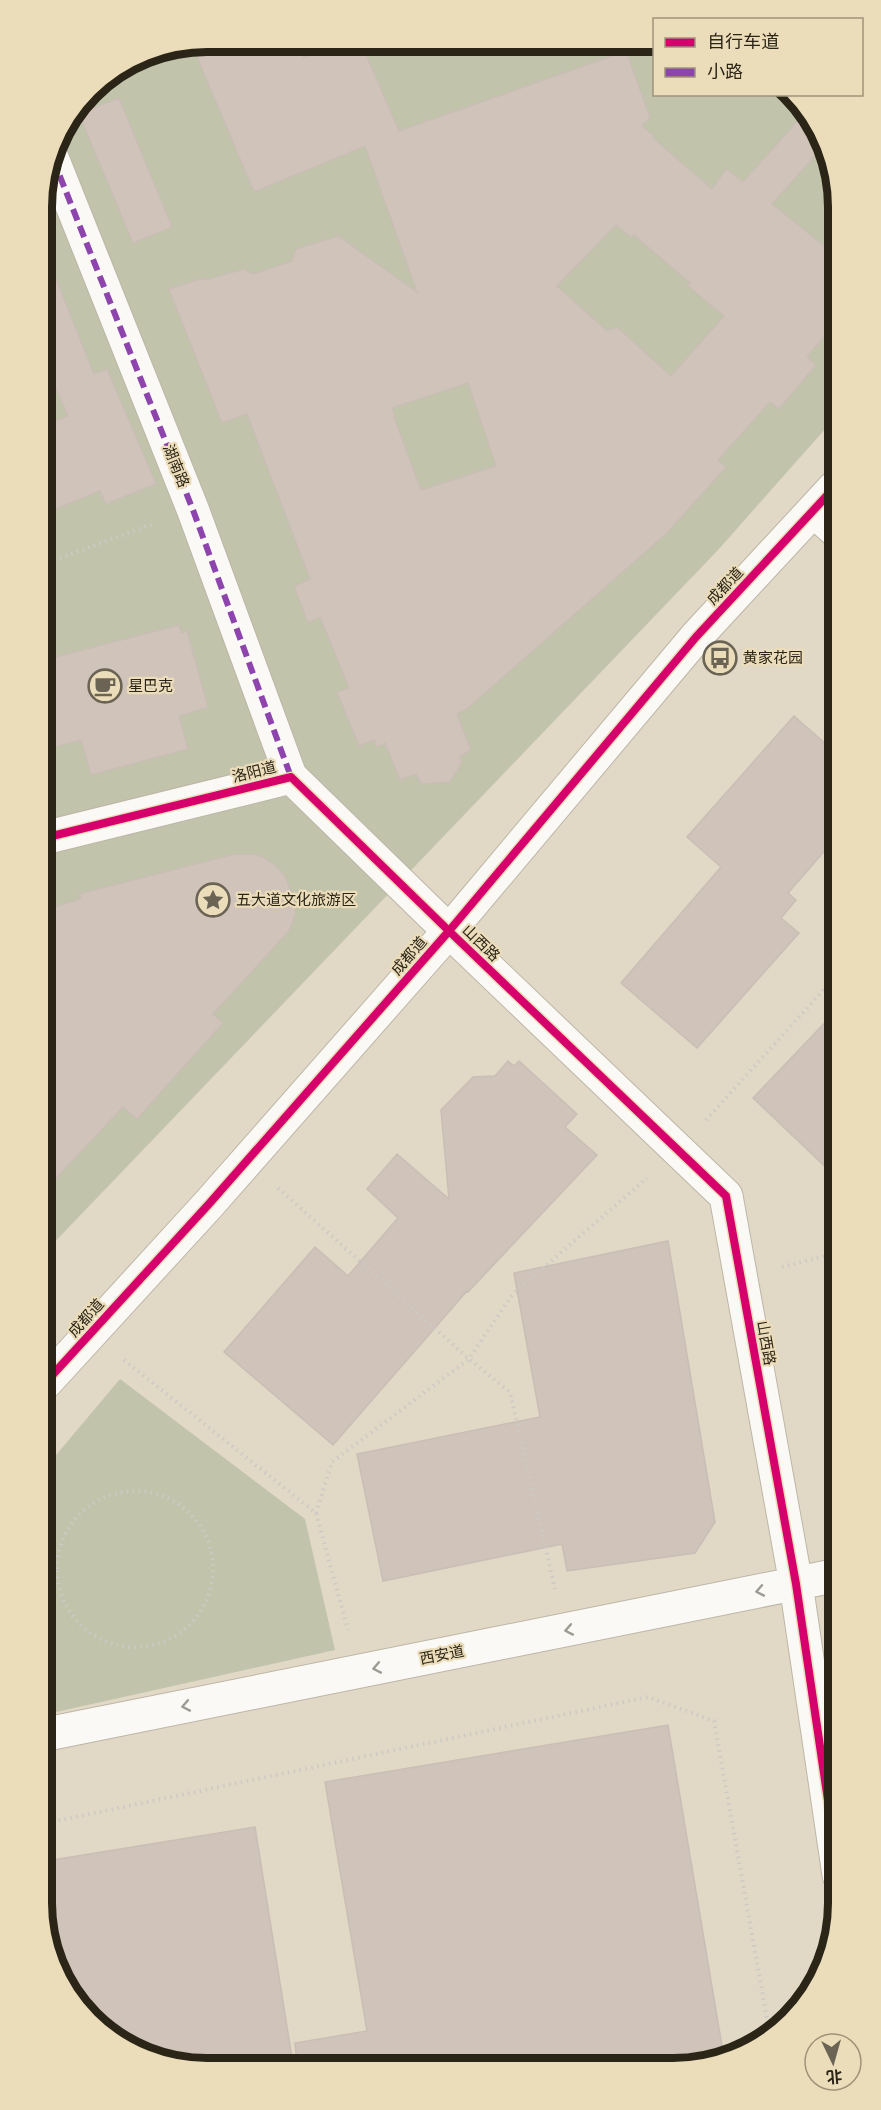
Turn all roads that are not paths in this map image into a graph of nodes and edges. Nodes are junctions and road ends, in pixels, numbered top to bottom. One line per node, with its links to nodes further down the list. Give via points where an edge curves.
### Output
1 (58, 170): 3 (street, 湖南路, via 193,510)
2 (828, 510): 5 (street, 成都道, via 696,637)
3 (291, 777): 4 (street, 洛阳道); 5 (street, 洛阳道)
4 (53, 836)
5 (448, 931): 6 (street, 成都道); 8 (street, 山西路, via 726,1196)
6 (53, 1374)
7 (828, 1577): 8 (street, 西安道)
8 (796, 1584): 9 (street, 西安道, one-way to 9); 10 (street, 山西路)
9 (53, 1733)
10 (828, 1806)

